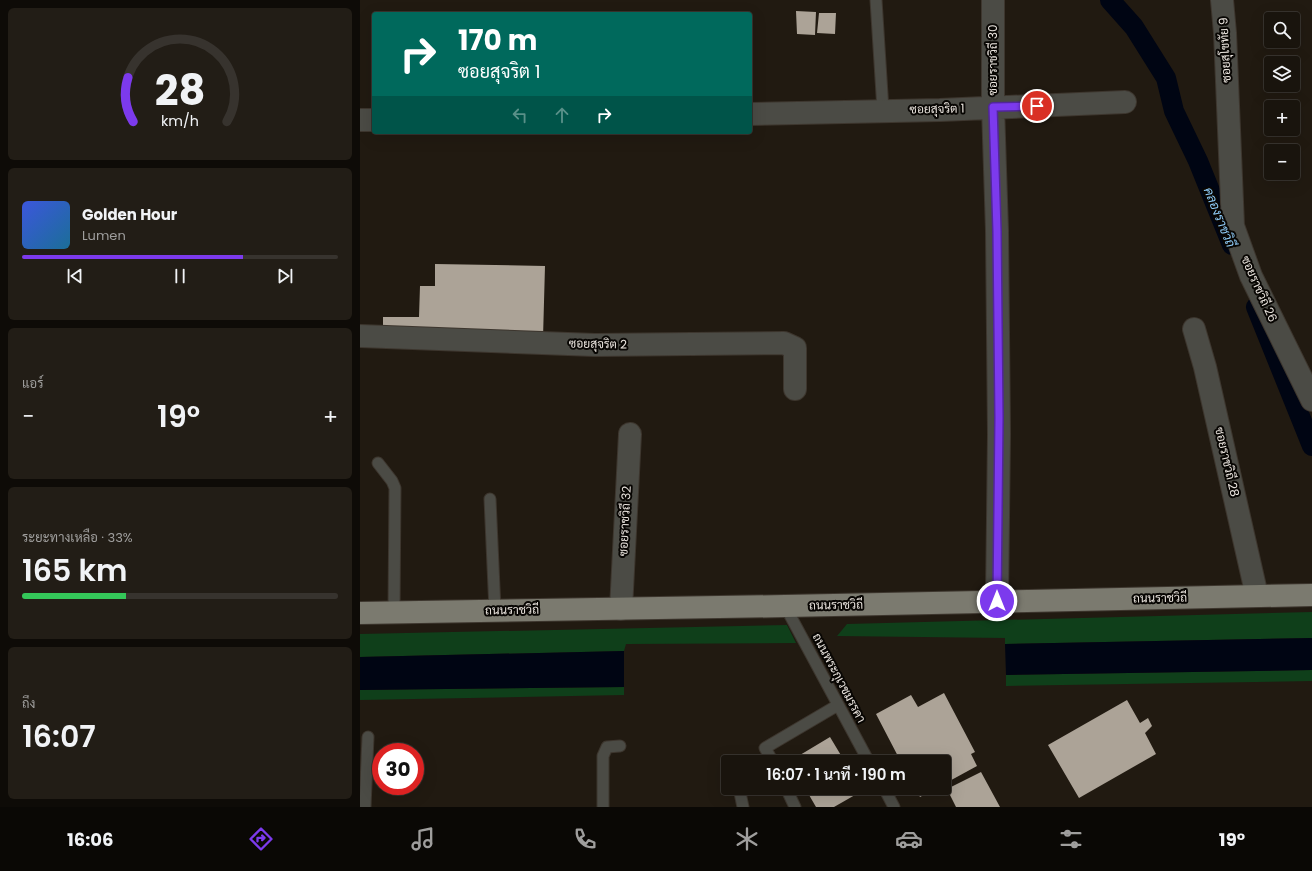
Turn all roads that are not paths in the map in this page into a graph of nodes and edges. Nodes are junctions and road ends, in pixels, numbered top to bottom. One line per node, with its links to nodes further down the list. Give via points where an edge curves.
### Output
1 (876, 0): 7 (lane)
2 (993, 0): 6 (street, ซอยราชวิถี 30)
3 (1222, 0): 4 (street, ซอยสุโขทัย 9)
4 (1228, 100): 14 (street, ซอยราชวิถี 26, via 1233,226 1251,276)
5 (1125, 102): 6 (street, ซอยสุจริต 1)
6 (993, 107): 7 (street, ซอยสุจริต 1); 20 (street, ซอยราชวิถี 30, via 999,418)
7 (883, 110): 8 (street, ซอยสุจริต 1)
8 (752, 114)
9 (360, 120): 10 (street)
10 (372, 120)
11 (1194, 329): 19 (street, ซอยราชวิถี 28)
12 (360, 336): 13 (street, ซอยสุจริต 2, via 595,345 784,343 794,348)
13 (796, 389)
14 (1312, 400)
15 (630, 434): 22 (street, ซอยราชวิถี 32)
16 (378, 464): 24 (lane, via 392,480 395,488)
17 (490, 499): 23 (lane)
18 (1312, 595): 19 (main road, ถนนราชวิถี)
19 (1257, 596): 20 (main road, ถนนราชวิถี)
20 (997, 601): 21 (main road, ถนนราชวิถี)
21 (785, 606): 22 (main road, ถนนราชวิถี); 26 (lane, ถนนพระกุเวชมรรคา)
22 (621, 609): 23 (main road, ถนนราชวิถี)
23 (495, 610): 24 (main road, ถนนราชวิถี)
24 (394, 612): 25 (main road, ถนนราชวิถี)
25 (360, 613)
26 (838, 705): 29 (lane, via 765,748); 30 (lane, ถนนพระกุเวชมรรคา)
27 (368, 737): 34 (lane)
28 (620, 746): 35 (lane, via 607,747 603,756)
29 (768, 755)
30 (866, 755)
31 (740, 795): 36 (lane)
32 (789, 795): 37 (lane)
33 (888, 795): 38 (lane)
34 (365, 807)
35 (603, 807)
36 (743, 807)
37 (795, 807)
38 (894, 807)

